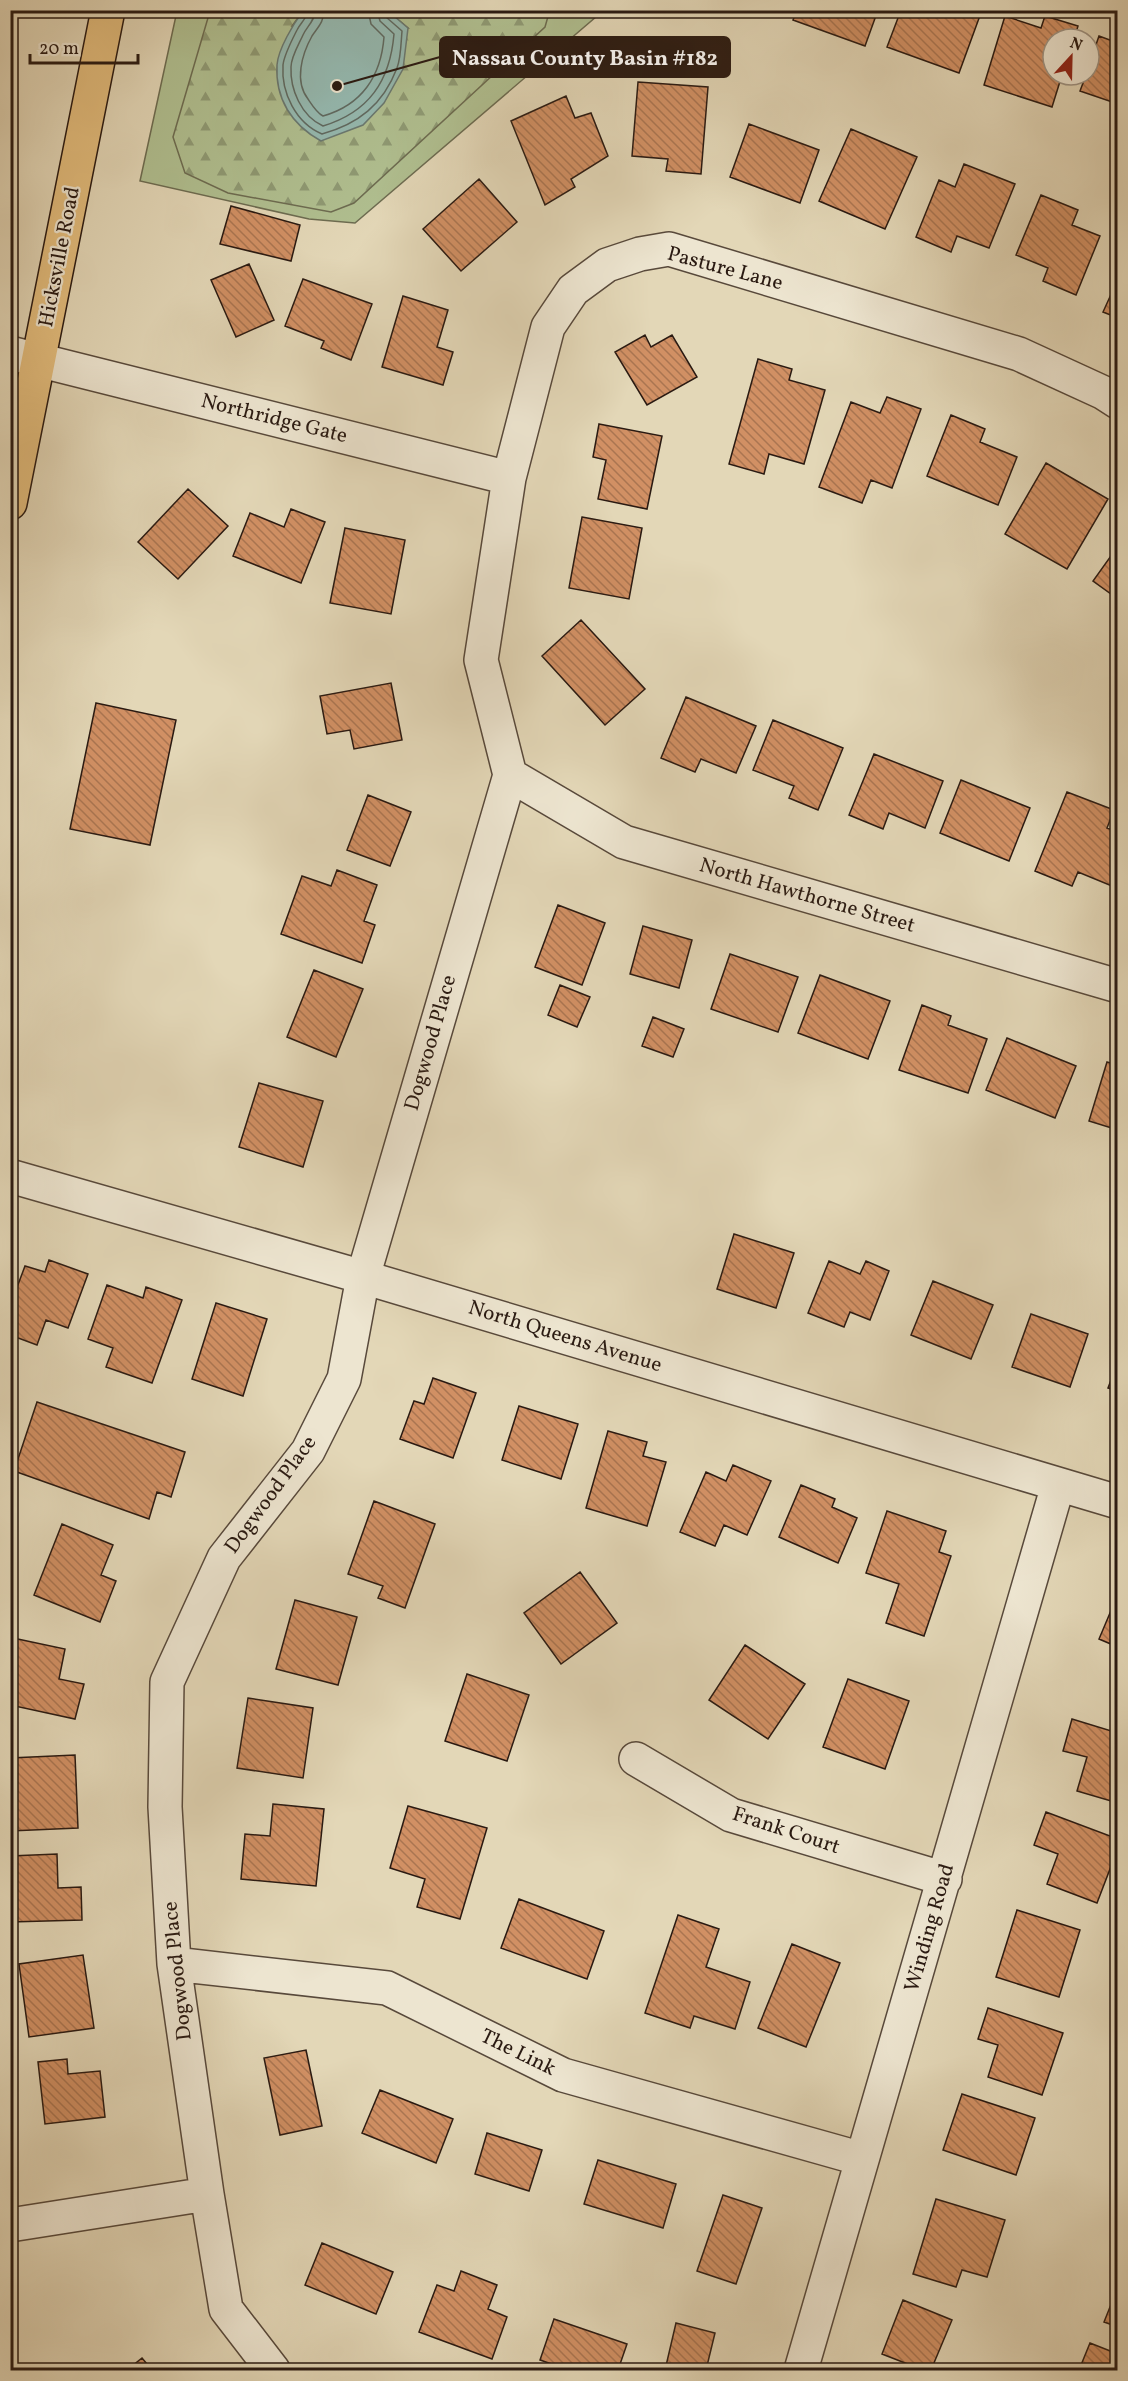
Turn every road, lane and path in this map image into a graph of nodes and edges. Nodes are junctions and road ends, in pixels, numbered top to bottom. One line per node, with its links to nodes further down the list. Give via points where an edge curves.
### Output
1 (108, 10): 2 (main road, Hicksville Road)
2 (25, 357): 4 (street, Northridge Gate); 5 (main road, Hicksville Road)
3 (1118, 402): 4 (street, Pasture Lane, via 1018,354 669,249 607,265 573,291 548,327)
4 (509, 478): 6 (street, Pasture Lane, via 481,660)
5 (10, 503)
6 (510, 775): 7 (street, North Hawthorne Street, via 624,842); 9 (street, Dogwood Place)
7 (1118, 986)
8 (10, 1176): 9 (street, North Queens Avenue)
9 (363, 1276): 10 (street, North Queens Avenue); 14 (street, Dogwood Place, via 344,1379 308,1451 224,1558 167,1682 165,1807)
10 (1058, 1485): 11 (street, North Queens Avenue); 13 (street, Winding Road)
11 (1118, 1502)
12 (636, 1759): 13 (street, Frank Court, via 730,1815)
13 (945, 1879): 15 (street, Winding Road)
14 (174, 1964): 15 (street, The Link, via 387,1988 563,2075); 16 (street, Dogwood Place)
15 (862, 2158): 19 (street, Winding Road)
16 (207, 2194): 17 (street); 18 (street, Dogwood Place, via 226,2309)
17 (10, 2225)
18 (273, 2370)
19 (801, 2370)

